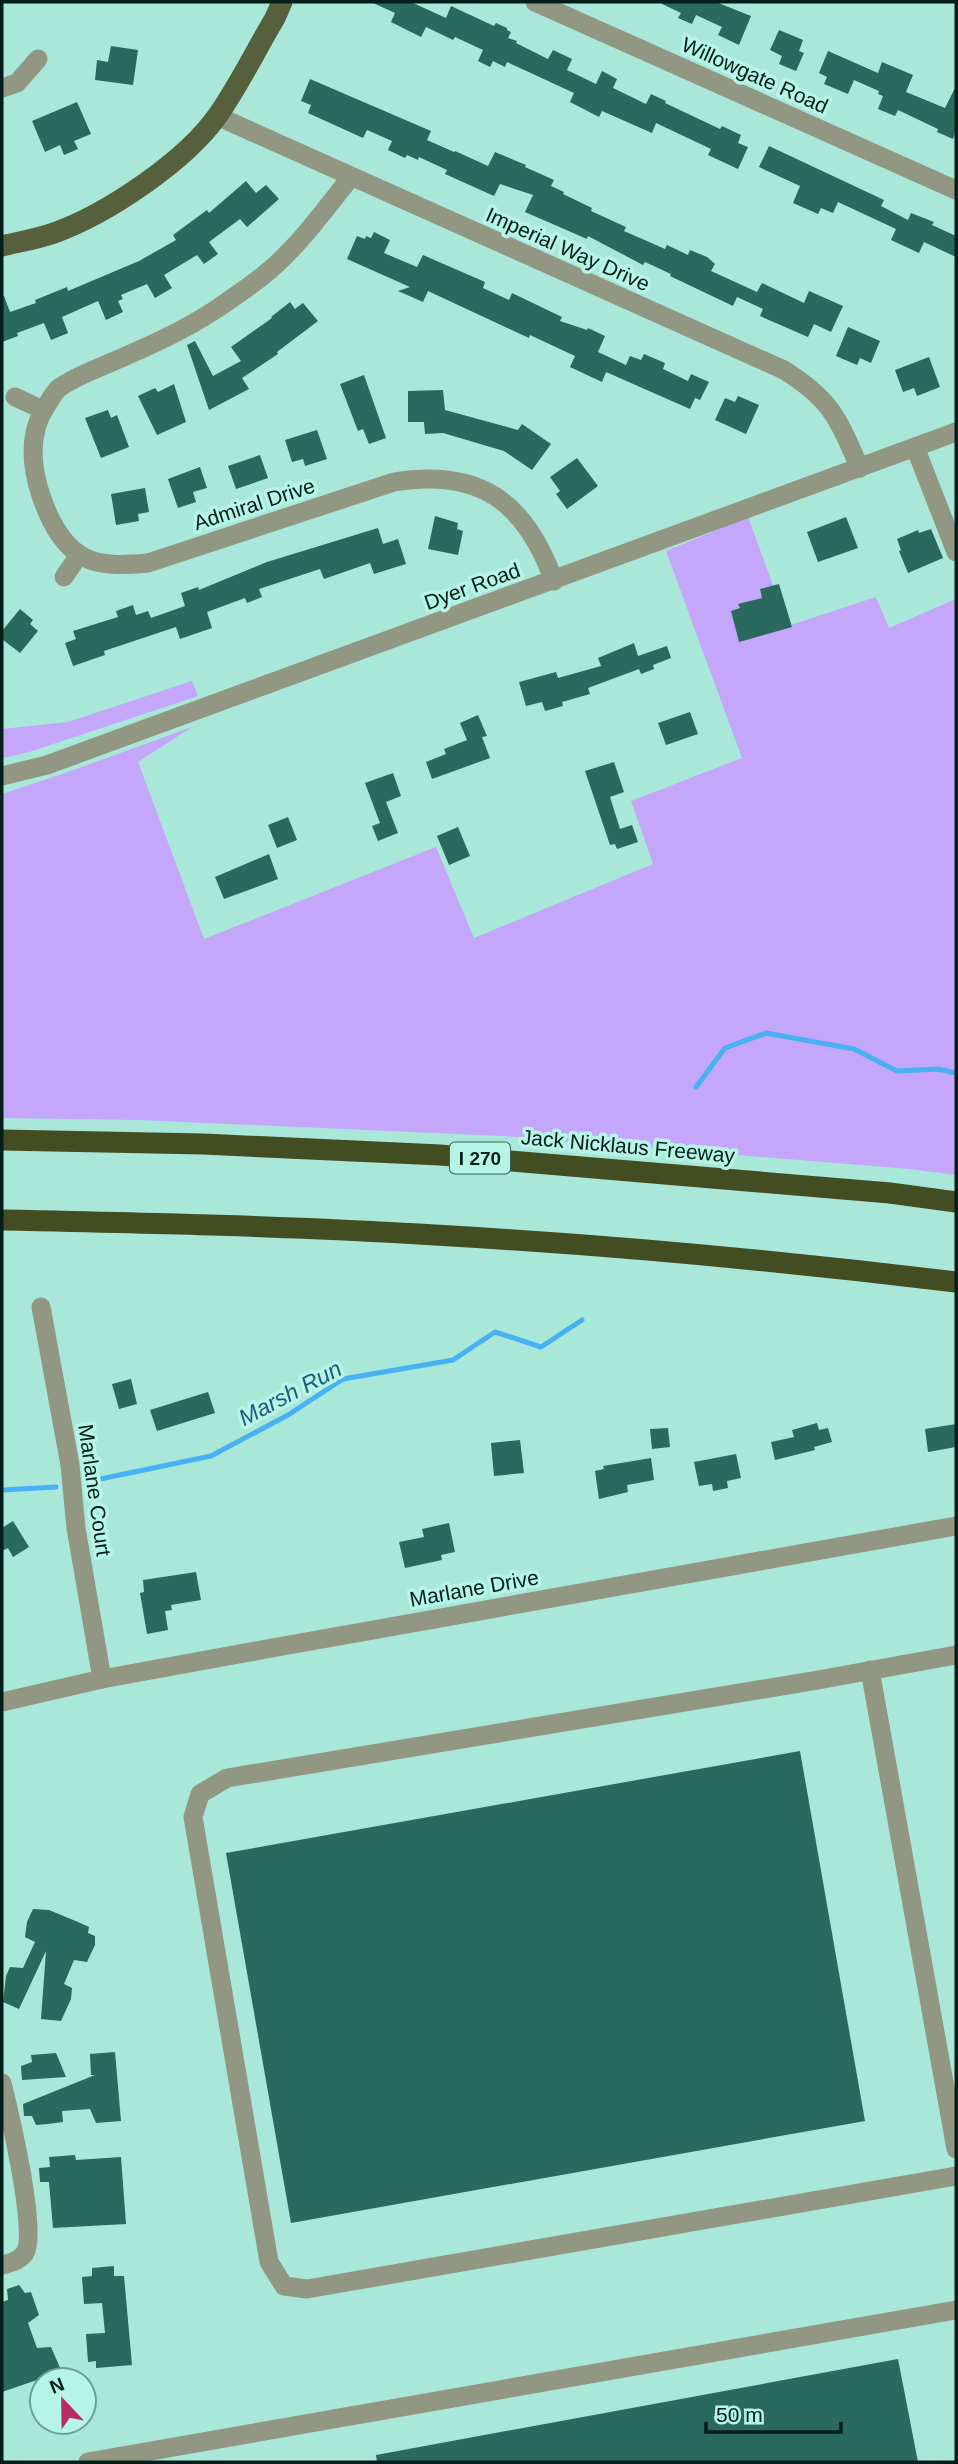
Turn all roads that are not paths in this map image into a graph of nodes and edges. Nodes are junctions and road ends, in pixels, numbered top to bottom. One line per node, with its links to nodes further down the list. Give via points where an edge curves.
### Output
1 (282, 2): 5 (main road)
2 (535, 2): 7 (street, Willowgate Road)
3 (38, 59): 4 (street, via 17,83)
4 (2, 88)
5 (217, 116): 6 (street, Imperial Way Drive); 8 (main road, via 175,160 118,200 55,233)
6 (351, 177): 10 (street, via 271,269 164,340 58,389); 13 (street, Imperial Way Drive, via 784,370 825,401 841,424)
7 (956, 190)
8 (2, 246)
9 (15, 397): 10 (street)
10 (43, 410): 15 (street, via 32,440 40,499 62,540)
11 (956, 432): 12 (street, Dyer Road)
12 (915, 447): 13 (street, Dyer Road); 14 (street)
13 (860, 468): 17 (street, Dyer Road)
14 (956, 552)
15 (79, 555): 16 (street); 17 (street, Admiral Drive, via 102,564 148,563 394,482 424,477 483,489 509,506 529,529)
16 (64, 577)
17 (554, 580): 18 (street, Dyer Road, via 47,765)
18 (2, 776)
19 (2, 1140): 20 (highway, Jack Nicklaus Freeway / I 270, via 440,1155)
20 (956, 1202)
21 (2, 1220): 22 (highway, via 447,1236 670,1251)
22 (956, 1282)
23 (41, 1307): 27 (street, Marlane Court)
24 (956, 1526): 27 (street, Marlane Drive)
25 (956, 1655): 26 (street)
26 (870, 1670): 30 (street); 31 (street, via 227,1778 200,1794 193,1817 269,2262 284,2286 307,2289)
27 (102, 1679): 28 (street, Marlane Drive)
28 (2, 1702)
29 (2, 2083): 32 (street, via 29,2242 14,2263)
30 (956, 2149)
31 (956, 2176)
32 (2, 2265)
33 (956, 2310): 34 (street)
34 (88, 2462)

